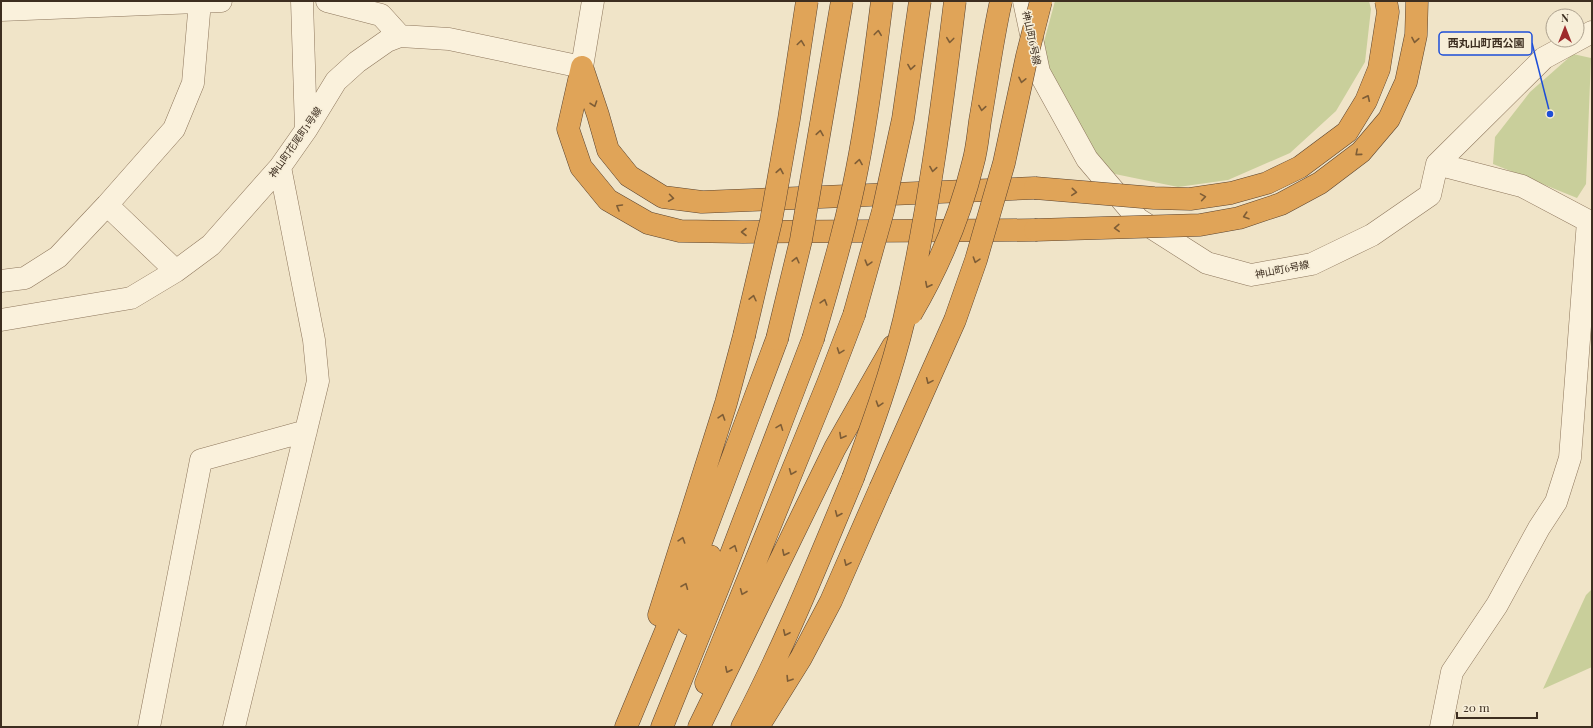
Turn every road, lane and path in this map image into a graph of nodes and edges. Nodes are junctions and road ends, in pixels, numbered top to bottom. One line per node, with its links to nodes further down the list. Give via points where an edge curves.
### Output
1 (222, 1): 15 (street)
2 (302, 1): 20 (street)
3 (328, 1): 18 (street, via 381,15)
4 (593, 1): 19 (street)
5 (807, 1): 30 (highway, one-way to 5, bridge, via 726,403 744,336 772,214)
6 (842, 1): 28 (highway, one-way to 6, bridge, via 802,240)
7 (882, 1): 34 (highway, one-way to 7, bridge, via 720,584 812,339 838,256 858,168)
8 (920, 1): 35 (highway, one-way to 35, bridge, via 903,119 883,211 854,315)
9 (955, 1): 37 (highway, one-way to 37, bridge, via 926,217 907,306 880,402 853,478 803,598)
10 (1001, 1): 36 (highway, one-way to 36, bridge, via 974,161 962,207 947,246 927,288 835,448)
11 (1024, 1): 21 (street, 神山町6号線, via 1039,72 1087,159 1138,219 1207,263 1251,275 1312,264 1372,235 1430,195)
12 (1041, 1): 38 (highway, one-way to 38, bridge, via 1026,56 1004,163 976,260 955,320 831,601 802,658)
13 (1386, 1): 19 (highway, one-way to 13, bridge, via 608,150 629,176 663,197 702,202 1035,188 1190,199 1231,193 1267,183 1300,167 1347,132 1366,101 1379,69 1388,12)
14 (1417, 1): 19 (highway, one-way to 19, bridge, via 1416,35 1406,82 1389,119 1361,152 1320,183 1281,204 1239,218 1200,224 1035,230 735,232 680,231 648,223 608,200 581,167 568,129)
15 (200, 2): 16 (street); 23 (street, via 193,83 174,129)
16 (1, 10)
17 (1592, 32): 21 (street, via 1544,58)
18 (400, 36): 19 (street, via 449,39); 20 (street, 神山町花尾町1号線, via 357,62 336,81)
19 (582, 67)
20 (306, 130): 22 (street, 神山町花尾町1号線)
21 (1437, 164): 24 (street, via 1522,186)
22 (280, 167): 25 (street, 神山町花尾町1号線, via 211,245); 29 (street, via 314,340 318,381)
23 (107, 205): 25 (street); 26 (street, via 58,257 25,278)
24 (1590, 222): 39 (street, via 1570,458 1556,502 1497,605 1452,672)
25 (176, 271): 27 (street, 神山町花尾町1号線, via 131,298)
26 (1, 281)
27 (1, 320)
28 (777, 339): 30 (highway, one-way to 28, via 685,585); 33 (highway, via 698,598)
29 (306, 431): 31 (street, via 201,460); 32 (street)
30 (626, 726)
31 (149, 727)
32 (234, 727)
33 (654, 727)
34 (662, 727)
35 (688, 727)
36 (700, 727)
37 (742, 727)
38 (758, 727)
39 (1441, 727)

